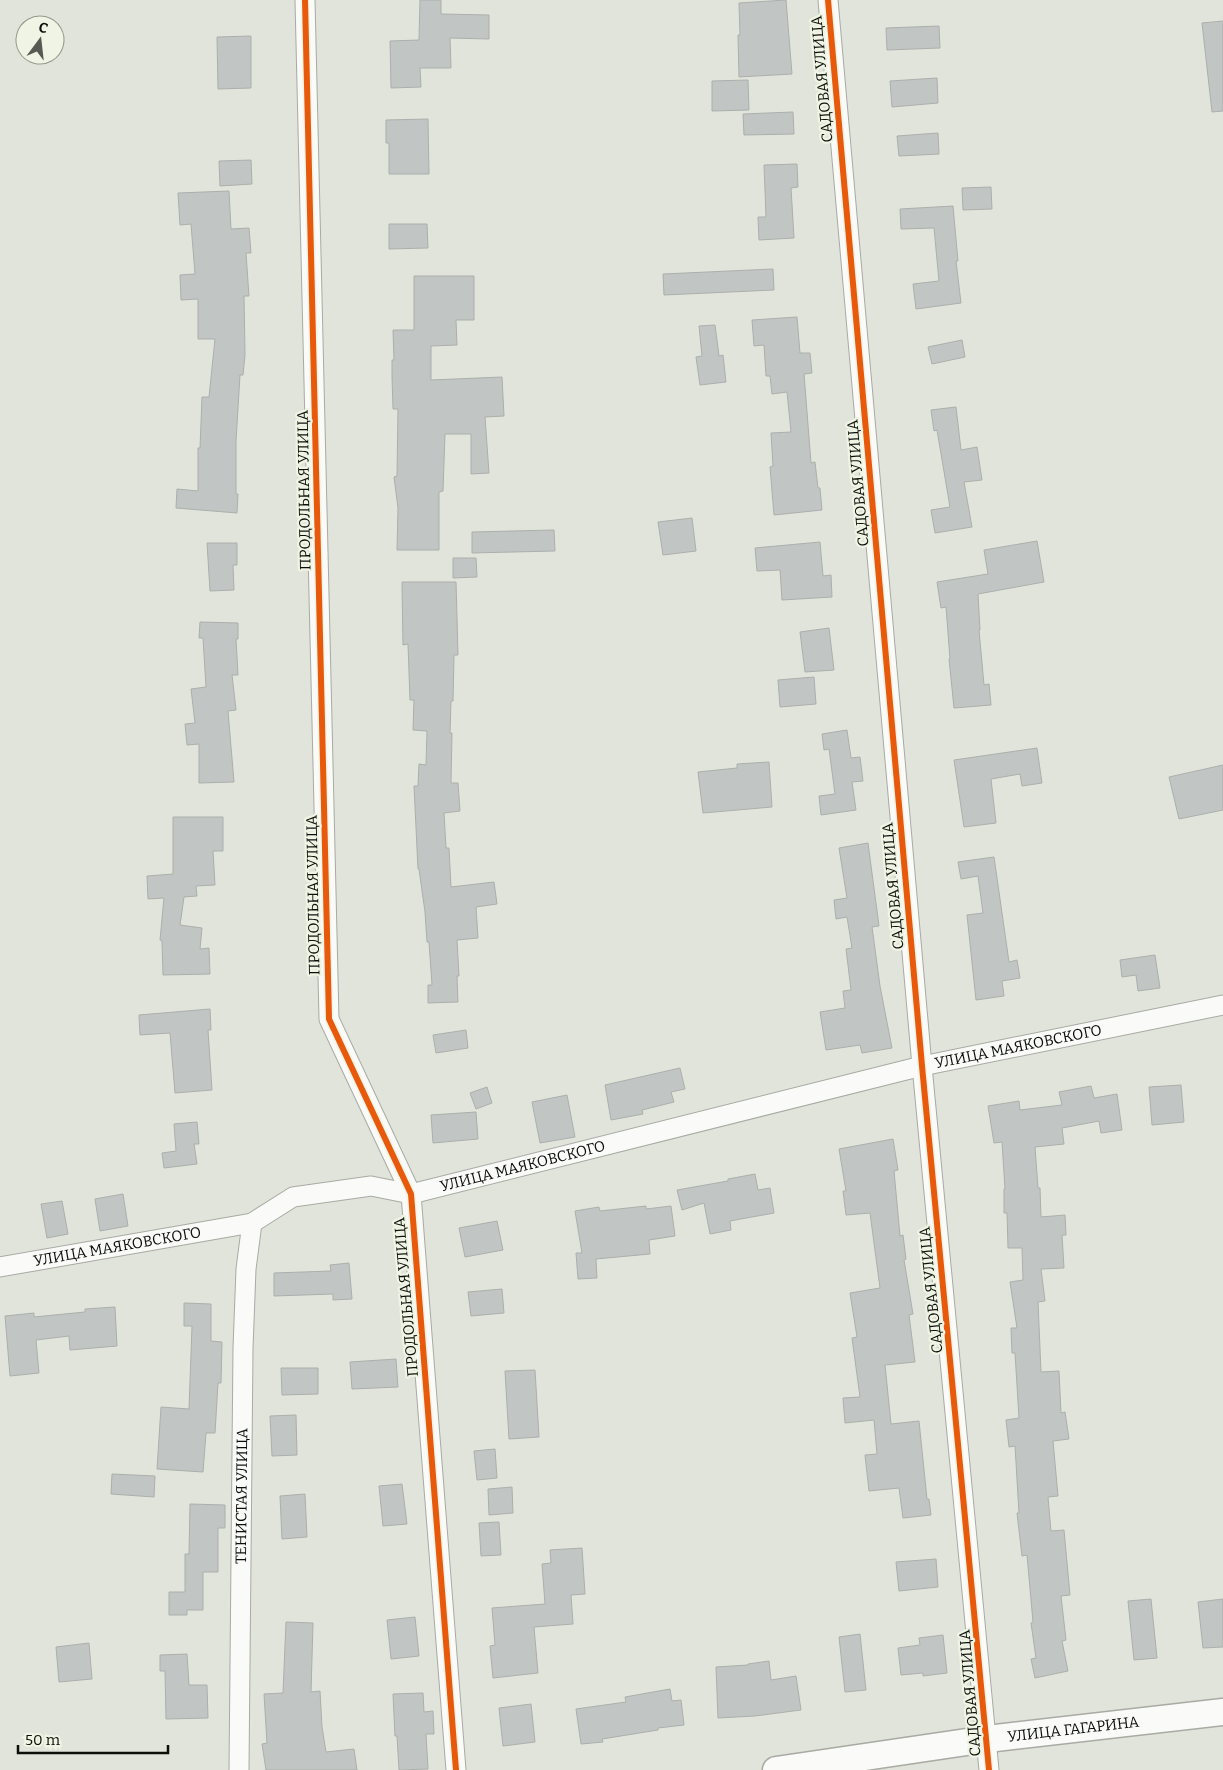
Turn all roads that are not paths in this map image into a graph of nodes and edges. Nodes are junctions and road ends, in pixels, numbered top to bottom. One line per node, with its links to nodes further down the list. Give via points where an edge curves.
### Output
1 (305, 0): 5 (street, ПРОДОЛЬНАЯ УЛИЦА, via 329,1019)
2 (828, 0): 4 (street, САДОВАЯ УЛИЦА)
3 (1223, 1005): 4 (street, УЛИЦА МАЯКОВСКОГО)
4 (922, 1066): 5 (street, УЛИЦА МАЯКОВСКОГО); 9 (street, САДОВАЯ УЛИЦА)
5 (410, 1194): 6 (street, УЛИЦА МАЯКОВСКОГО, via 371,1186 293,1197); 11 (street, ПРОДОЛЬНАЯ УЛИЦА)
6 (252, 1223): 7 (street, УЛИЦА МАЯКОВСКОГО); 10 (street, ТЕНИСТАЯ УЛИЦА, via 246,1269 243,1348)
7 (0, 1267)
8 (1223, 1712): 9 (main road, УЛИЦА ГАГАРИНА)
9 (987, 1739): 12 (main road, УЛИЦА ГАГАРИНА); 13 (street, САДОВАЯ УЛИЦА)
10 (239, 1770)
11 (456, 1770)
12 (776, 1770)
13 (989, 1770)

